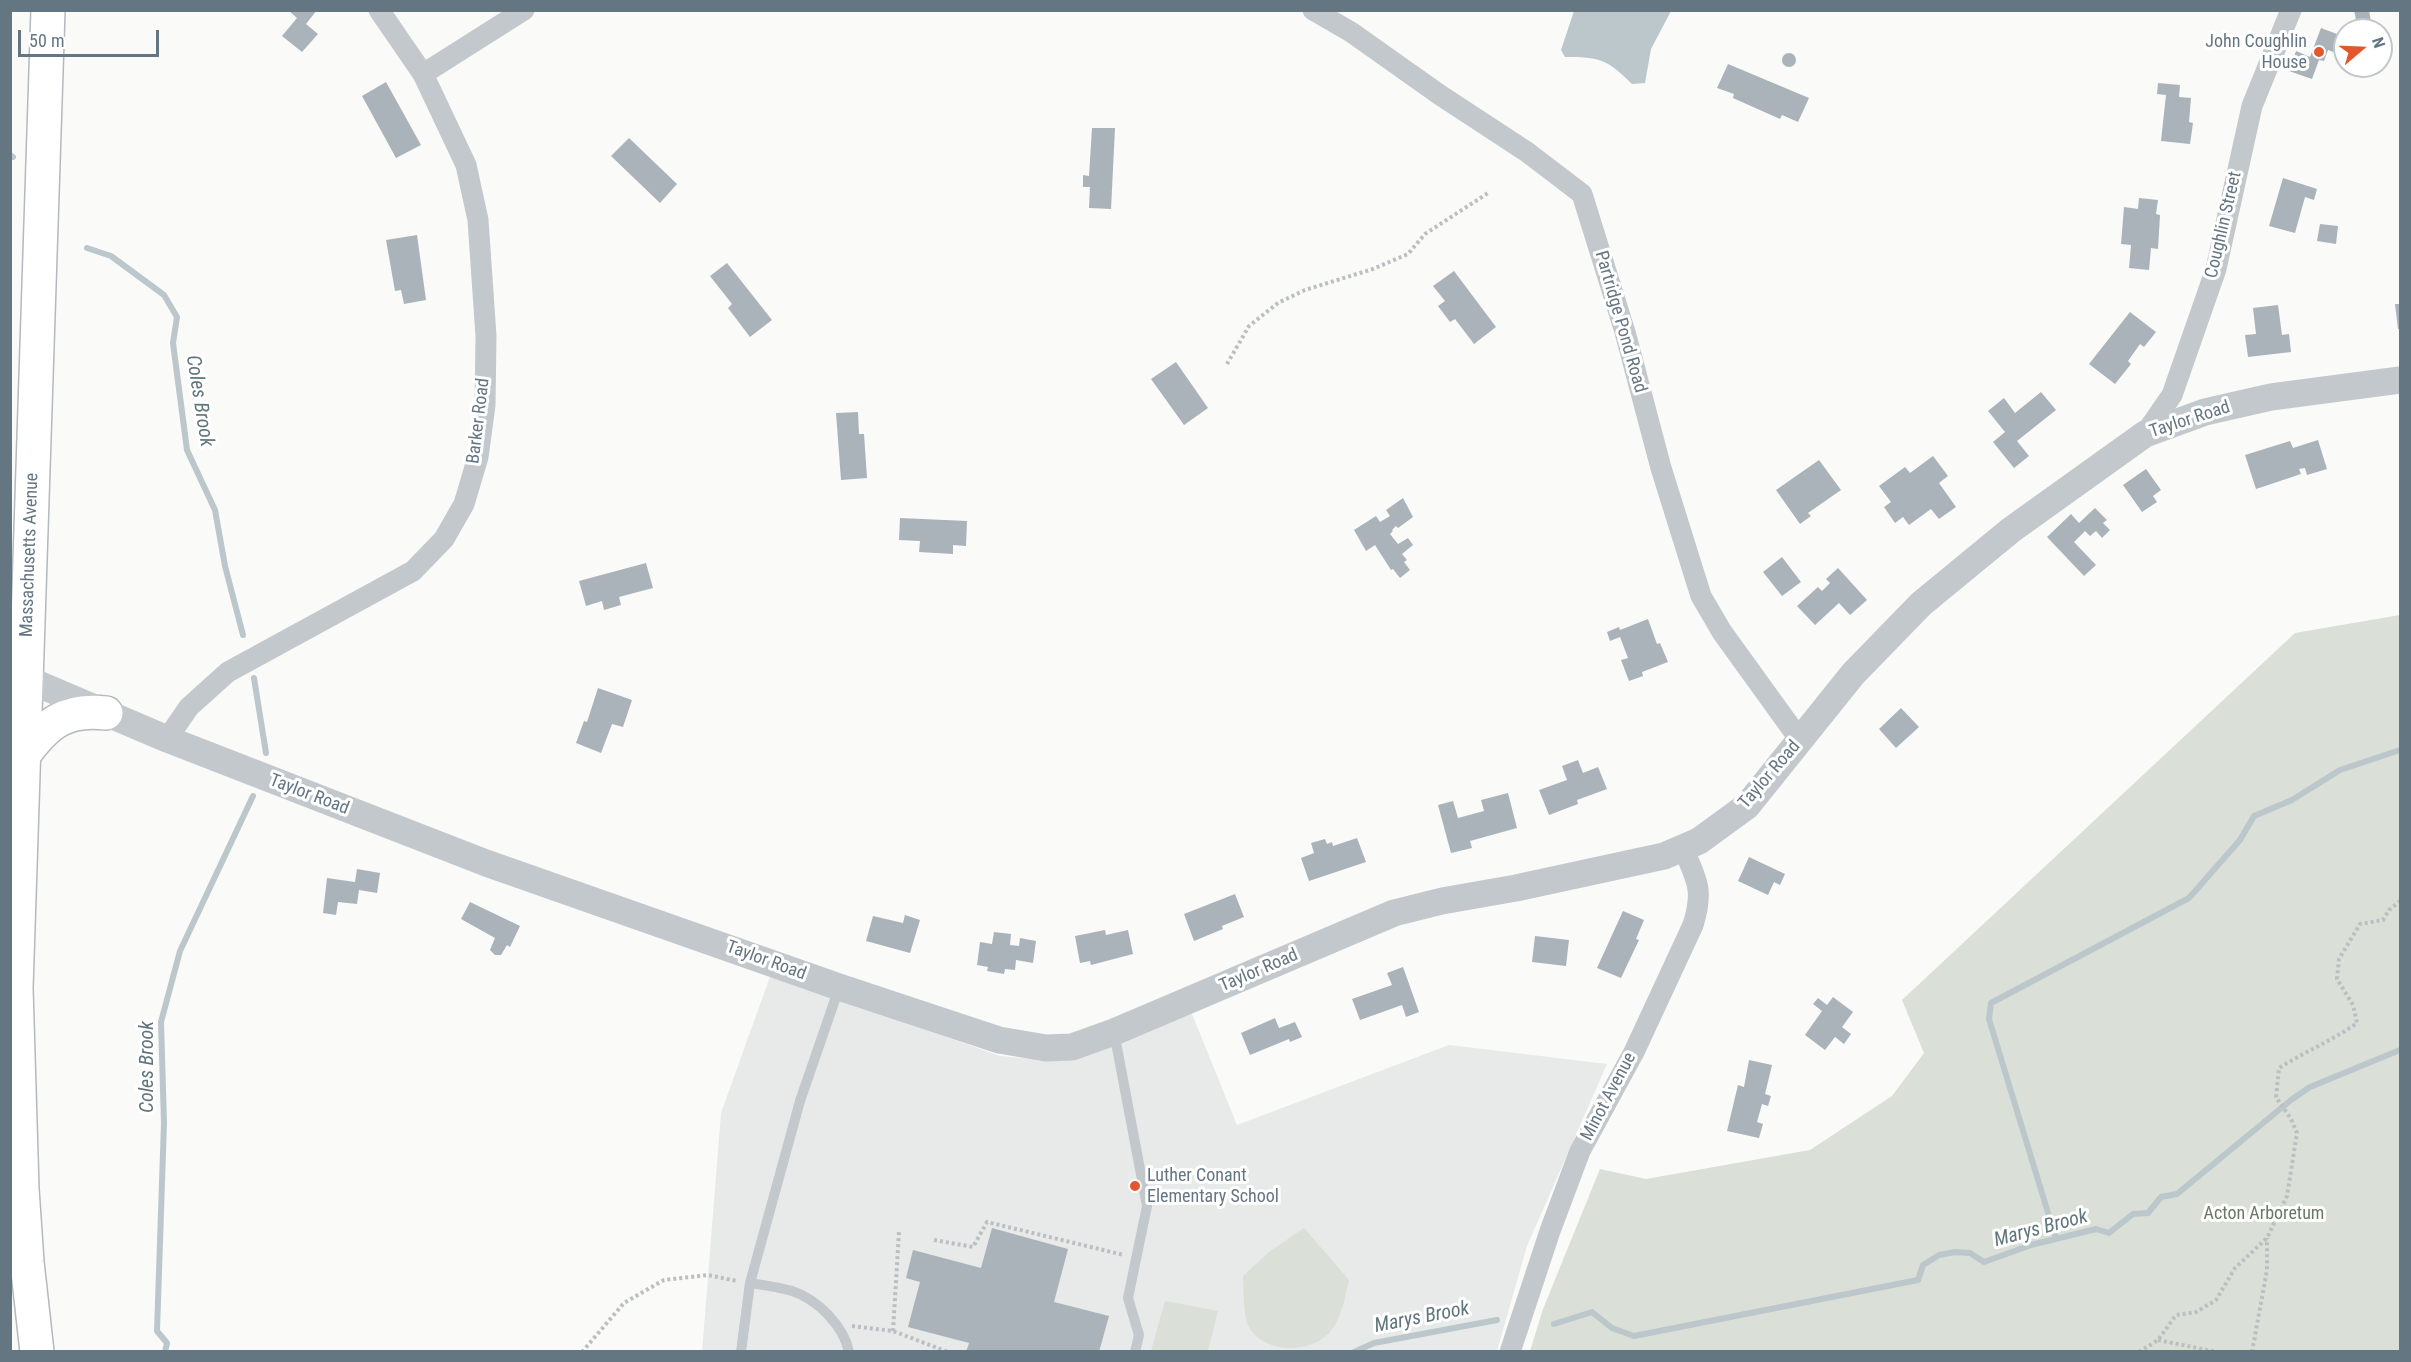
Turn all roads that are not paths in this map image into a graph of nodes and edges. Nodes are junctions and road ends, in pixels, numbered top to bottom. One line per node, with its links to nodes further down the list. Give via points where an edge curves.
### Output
1 (48, 10): 9 (highway, Massachusetts Avenue)
2 (379, 10): 6 (street, Barker Road)
3 (524, 10): 6 (street)
4 (1313, 10): 12 (street, Partridge Pond Road, via 1527,152 1582,194 1701,596 1722,632)
5 (2291, 10): 8 (street, Coughlin Street, via 2252,106 2216,269 2172,395)
6 (423, 74): 11 (street, Barker Road, via 466,165 483,268 484,405 478,457 464,504 444,539 413,571 228,672 189,707)
7 (2400, 380): 8 (street, Taylor Road, via 2271,397 2205,412)
8 (2145, 434): 12 (street, Taylor Road, via 2029,517 1921,604 1853,674)
9 (18, 676): 10 (street, Taylor Road); 13 (highway, Massachusetts Avenue)
10 (106, 713): 11 (street, Taylor Road); 13 (highway, via 76,714 57,720)
11 (167, 739): 17 (street, Taylor Road, via 486,863)
12 (1800, 740): 15 (street, Taylor Road, via 1748,806)
13 (23, 756): 16 (highway, Massachusetts Avenue)
14 (10, 848): 16 (highway)
15 (1683, 848): 18 (street, Taylor Road, via 1664,856 1394,913); 24 (street, Minot Avenue, via 1698,882 1700,903 1693,925 1634,1052 1580,1151)
16 (18, 883): 20 (highway, Massachusetts Avenue, via 18,1112)
17 (839, 987): 18 (street, Taylor Road, via 1023,1045 1072,1047); 19 (lane, via 800,1101)
18 (1114, 1032): 23 (lane, via 1147,1206 1128,1298 1139,1335)
19 (750, 1283): 21 (lane); 22 (lane, via 795,1292 818,1306 836,1323)
20 (37, 1352)
21 (741, 1352)
22 (849, 1352)
23 (1135, 1352)
24 (1510, 1352)

